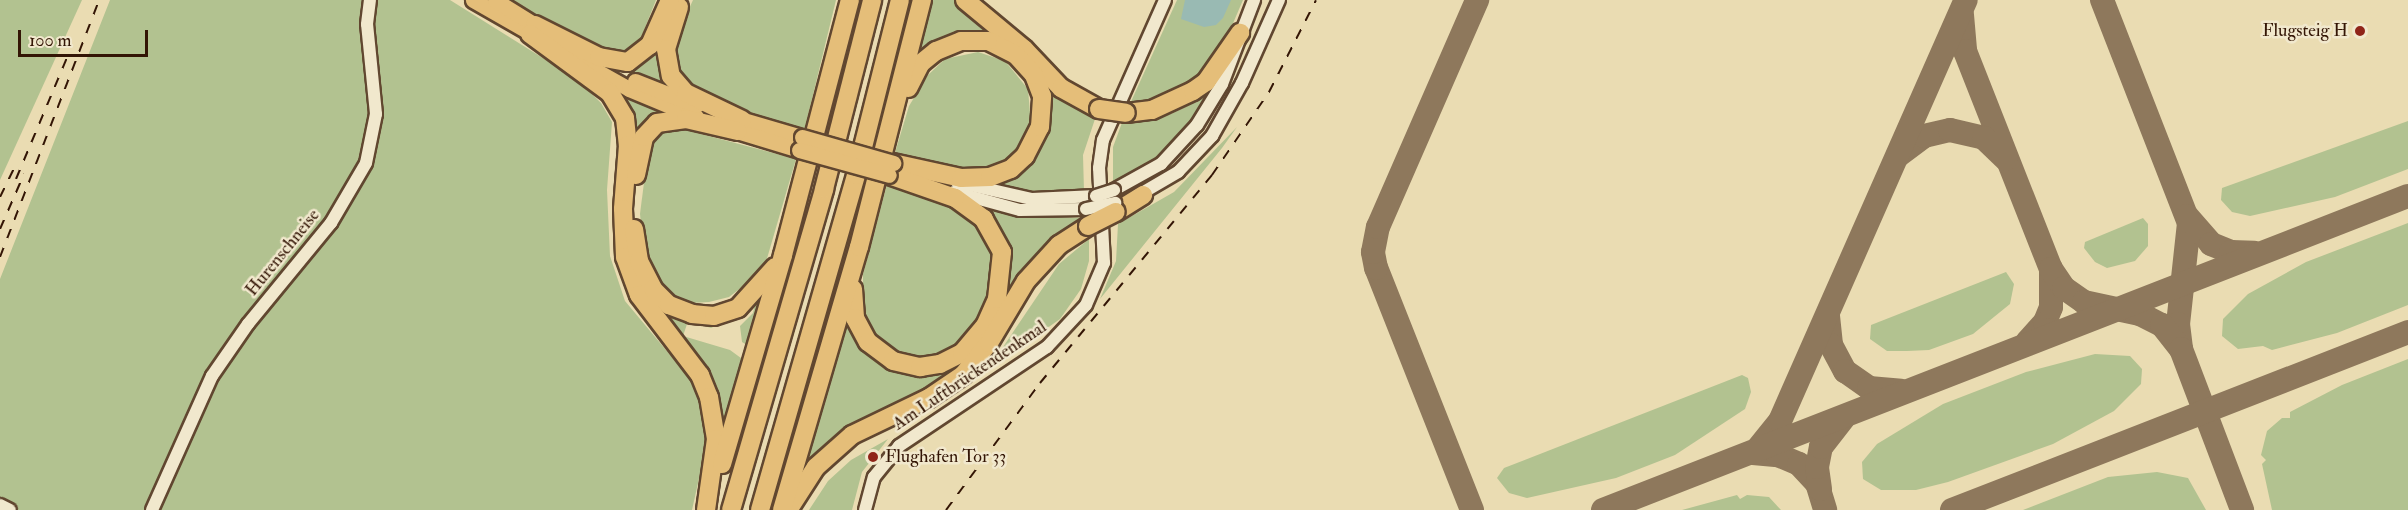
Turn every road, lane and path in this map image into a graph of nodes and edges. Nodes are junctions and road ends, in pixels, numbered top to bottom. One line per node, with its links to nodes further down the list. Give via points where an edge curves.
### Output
1 (370, 0): 25 (street, Hurenschneise, via 367,24 375,114 366,163 332,224 248,324 212,376)
2 (473, 0): 14 (main road)
3 (495, 0): 14 (main road)
4 (670, 0): 14 (highway, via 650,45 628,62 599,57)
5 (682, 0): 16 (highway, via 666,49 671,76 686,93)
6 (848, 0): 22 (highway)
7 (872, 0): 27 (highway, via 827,179)
8 (900, 0): 28 (highway, via 859,164)
9 (922, 0): 17 (highway)
10 (965, 0): 15 (highway, bridge, via 1024,49 1061,88 1099,109 1126,113 1159,108 1193,92 1206,81)
11 (1165, 0): 31 (street, Am Luftbrückendenkmal, via 1103,140 1099,168 1104,263 1091,297 1076,320 1047,347 898,446 874,477)
12 (1254, 0): 15 (street)
13 (1279, 0): 18 (street, via 1242,83 1212,136 1178,171)
14 (533, 29): 16 (main road, via 633,80); 26 (highway, via 610,93 625,118 625,257 639,294 700,375 709,397 716,439)
15 (1240, 33): 19 (street, via 1222,84 1197,125 1161,164)
16 (740, 126): 17 (main road, bridge, via 801,144); 22 (highway, via 671,118 648,130 640,153 634,208 641,268 666,303 692,314 714,316 743,304)
17 (889, 162): 17 (highway, via 914,75 939,49 961,40 988,41 1016,55 1034,75 1042,96 1040,127 1031,149 1011,169 990,177 971,178); 20 (street, via 1020,210); 21 (highway); 21 (highway, via 955,198 991,228 999,244 1002,269 999,293 985,327 962,353 940,364 908,365 880,354 863,336 853,309)
18 (1143, 195): 19 (highway)
19 (1115, 202): 20 (highway, bridge); 20 (street, bridge)
20 (1086, 211): 30 (highway, via 1026,281 989,343 963,375 929,398 852,435 816,467)
21 (859, 247): 29 (highway)
22 (783, 255): 26 (highway)
23 (0, 505): 24 (street)
24 (10, 510)
25 (152, 510)
26 (708, 510)
27 (731, 510)
28 (760, 510)
29 (782, 510)
30 (789, 510)
31 (864, 510)

